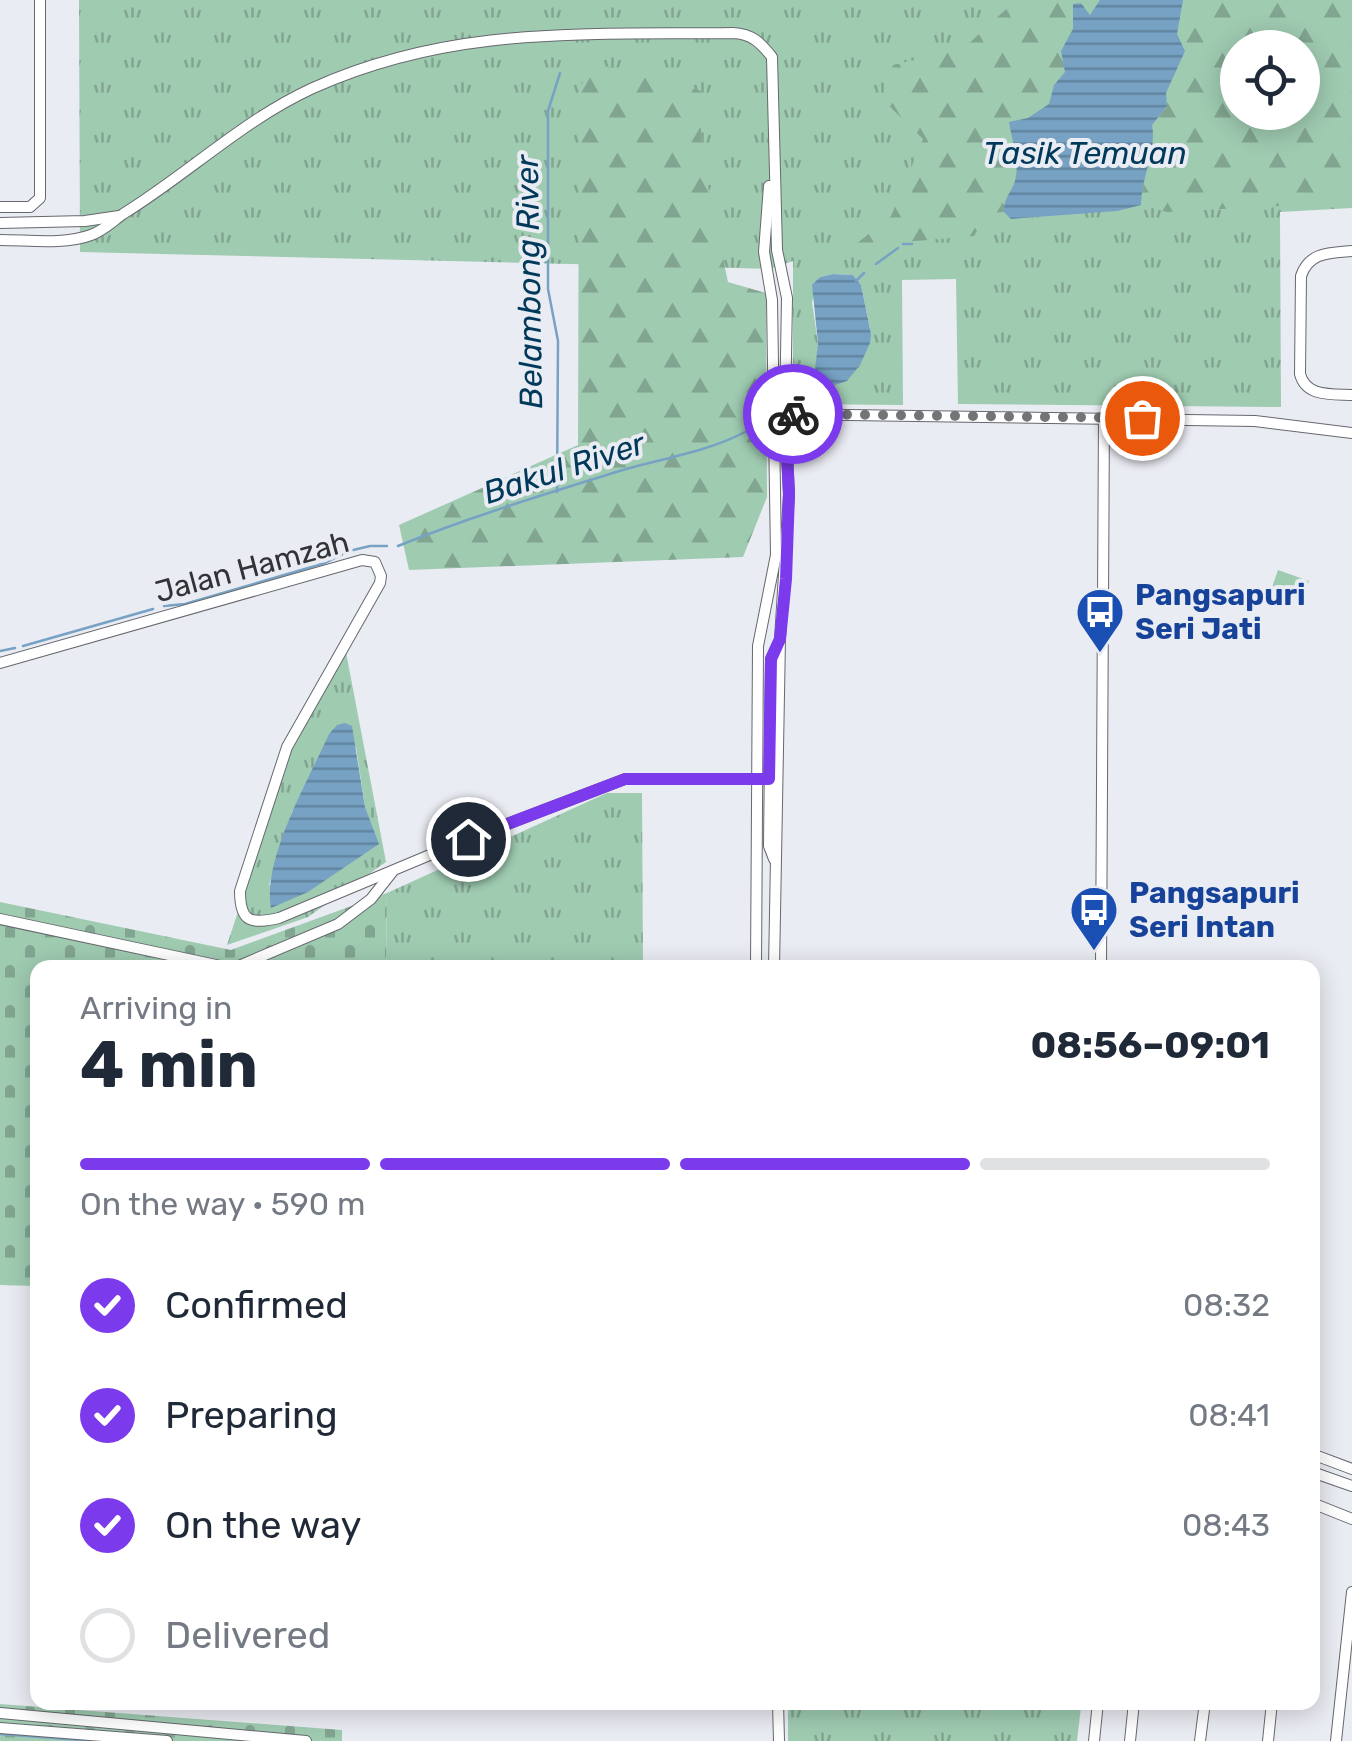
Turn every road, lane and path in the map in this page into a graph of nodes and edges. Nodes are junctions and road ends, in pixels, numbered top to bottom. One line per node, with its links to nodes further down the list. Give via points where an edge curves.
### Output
1 (40, 0): 2 (street, via 40,198 30,207)
2 (0, 207)
3 (121, 216): 4 (street); 5 (street, via 94,235 74,239); 8 (street, via 255,119 315,87 399,57 511,36 748,34 772,56 777,250 787,298)
4 (0, 222)
5 (0, 240)
6 (1352, 252): 7 (street, via 1318,256 1304,266 1300,374 1310,391)
7 (1352, 394)
8 (780, 414): 9 (street); 11 (street, via 789,494); 13 (street, via 776,554 758,646)
9 (1104, 417): 10 (street, via 1255,421); 22 (street)
10 (1352, 433)
11 (780, 639): 14 (street, via 771,659); 15 (street)
12 (0, 663): 16 (street, Jalan Hamzah, via 362,560 375,562 380,583 287,747 240,908 254,921 279,918)
13 (756, 779): 14 (street, Jalan Hamzah); 16 (street, Jalan Hamzah, via 625,779); 20 (street)
14 (769, 779): 15 (street, via 769,846)
15 (776, 865): 21 (street)
16 (394, 870): 19 (street, via 338,924)
17 (0, 920): 18 (street)
18 (193, 960)
19 (251, 960)
20 (756, 960)
21 (774, 960)
22 (1101, 960)
23 (1320, 1457): 24 (street)
24 (1352, 1469)
25 (1320, 1475): 26 (street)
26 (1352, 1486)
27 (1320, 1506): 28 (street)
28 (1352, 1518)
29 (1352, 1592): 44 (street)
30 (778, 1710): 39 (street)
31 (1097, 1710): 40 (street)
32 (1133, 1710): 41 (street)
33 (1203, 1710): 42 (street)
34 (1271, 1710): 43 (street)
35 (0, 1713): 38 (street)
36 (0, 1728): 37 (street)
37 (167, 1741)
38 (306, 1741)
39 (779, 1741)
40 (1094, 1741)
41 (1130, 1741)
42 (1200, 1741)
43 (1268, 1741)
44 (1336, 1741)

